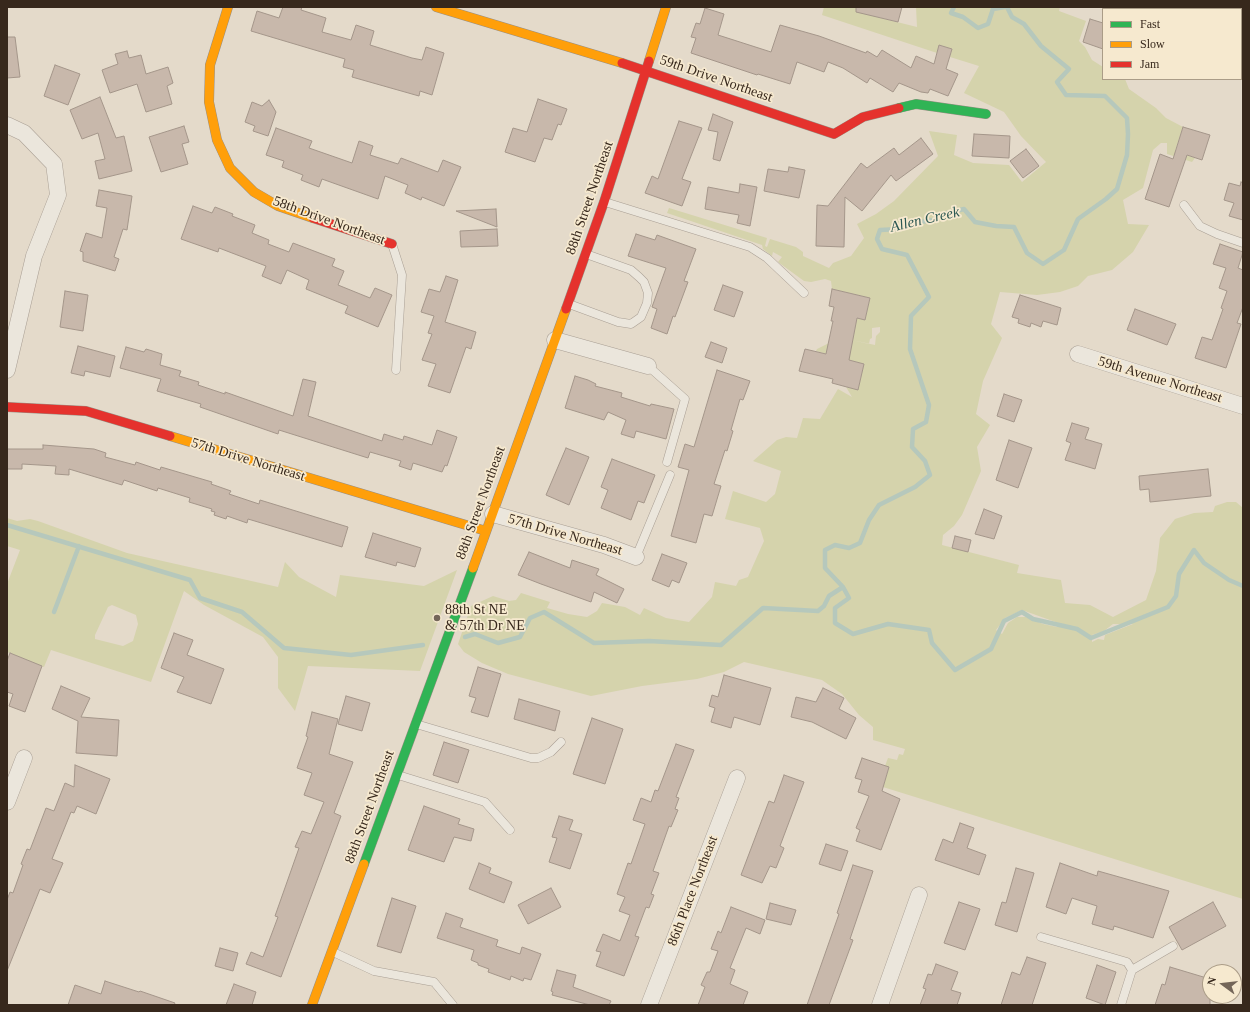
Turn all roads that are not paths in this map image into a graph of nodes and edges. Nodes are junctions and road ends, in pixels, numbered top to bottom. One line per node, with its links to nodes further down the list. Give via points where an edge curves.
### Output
1 (228, 7): 10 (street, 58th Drive Northeast, via 210,65 209,102 218,140 230,168 254,192 278,206)
2 (436, 7): 4 (street, 59th Drive Northeast)
3 (666, 7): 4 (street, 88th Street Northeast)
4 (647, 70): 5 (street, 59th Drive Northeast, via 834,134 863,117 916,104); 7 (street, 88th Street Northeast)
5 (986, 114)
6 (7, 125): 17 (street, via 24,133 54,164 58,195 34,256)
7 (604, 202): 11 (street, 88th Street Northeast); 12 (lane, via 750,247 767,258)
8 (1184, 205): 9 (lane, via 1200,226)
9 (1243, 243)
10 (392, 244): 18 (lane, via 402,275)
11 (586, 253): 13 (street, 88th Street Northeast); 13 (lane, via 631,270 639,277 648,293 642,317 631,324 618,322)
12 (804, 293)
13 (568, 303): 14 (street, 88th Street Northeast)
14 (555, 340): 16 (street); 23 (street, 88th Street Northeast)
15 (1078, 354): 19 (street, 59th Avenue Northeast)
16 (648, 366): 21 (lane, via 685,399)
17 (7, 370)
18 (396, 370)
19 (1243, 406)
20 (7, 407): 24 (street, 57th Drive Northeast, via 86,411)
21 (667, 462)
22 (670, 475): 25 (lane)
23 (492, 514): 24 (street, 88th Street Northeast); 25 (street, 57th Drive Northeast, via 604,545)
24 (486, 531): 26 (street, 88th Street Northeast)
25 (636, 557)
26 (415, 724): 27 (lane, via 531,758 538,758 551,752); 29 (street, 88th Street Northeast)
27 (561, 742)
28 (24, 758): 31 (street)
29 (396, 775): 32 (lane, via 486,802); 36 (street, 88th Street Northeast)
30 (737, 778): 40 (street, 86th Place Northeast)
31 (7, 802)
32 (510, 830)
33 (918, 895): 41 (street)
34 (1041, 937): 37 (lane, via 1127,962)
35 (1173, 946): 37 (lane)
36 (332, 952): 38 (street, 88th Street Northeast); 39 (lane, via 374,971 434,982)
37 (1132, 970): 42 (lane)
38 (312, 1005)
39 (453, 1005)
40 (649, 1005)
41 (880, 1005)
42 (1121, 1005)

